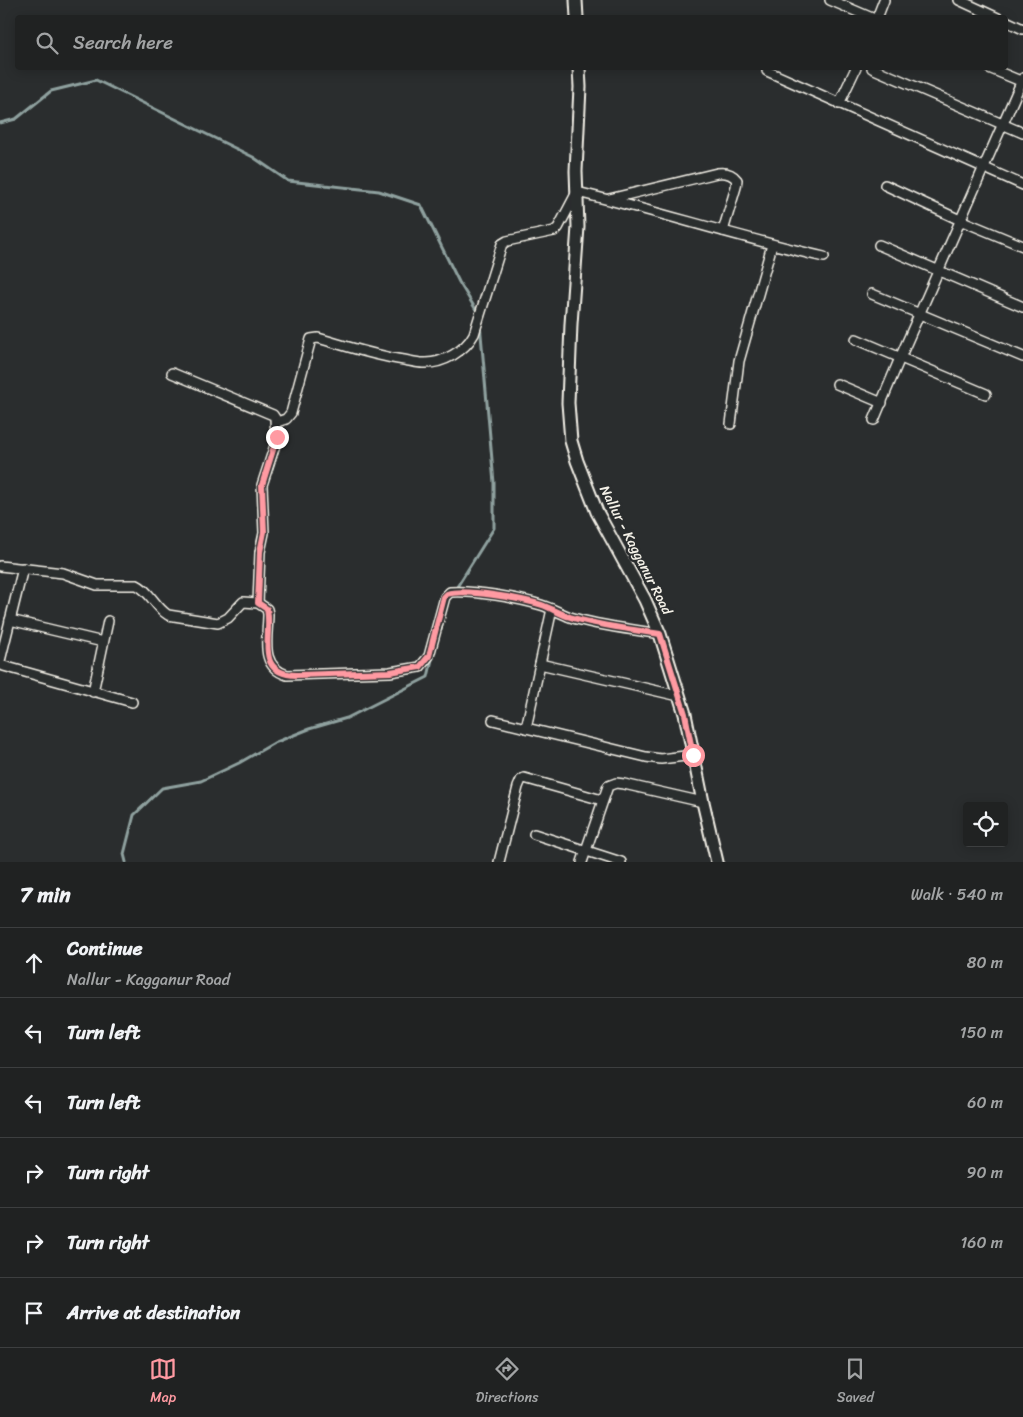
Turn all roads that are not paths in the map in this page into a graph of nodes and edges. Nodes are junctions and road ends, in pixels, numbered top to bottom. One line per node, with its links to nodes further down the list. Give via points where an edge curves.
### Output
1 (576, 0): 5 (main road)
2 (830, 0): 6 (street)
3 (884, 0): 7 (street)
4 (959, 0): 8 (street)
5 (577, 15)
6 (865, 15)
7 (877, 15)
8 (992, 15)
9 (1008, 22): 10 (street)
10 (1023, 29)
11 (579, 70): 23 (main road, Nallur - Kagganur Road)
12 (767, 70): 17 (street)
13 (855, 70): 17 (street)
14 (877, 70): 18 (street)
15 (994, 70): 16 (street)
16 (1023, 81): 18 (street)
17 (839, 104): 20 (street)
18 (1002, 125): 19 (street); 20 (street)
19 (1023, 133)
20 (983, 168): 22 (street); 25 (street)
21 (885, 185): 25 (street)
22 (1023, 185)
23 (577, 192): 24 (street); 43 (street, via 554,231 502,244 474,334 462,349 444,359 423,363 311,339 290,414); 51 (main road, Nallur - Kagganur Road, via 568,403 571,441 597,512)
24 (606, 199): 26 (street); 26 (street, via 725,172 737,180)
25 (960, 220): 29 (street); 31 (street)
26 (723, 231): 27 (street)
27 (772, 245): 30 (street); 44 (street, via 739,361)
28 (878, 245): 31 (street)
29 (1023, 246)
30 (824, 257)
31 (938, 271): 33 (street); 34 (street)
32 (872, 294): 34 (street)
33 (1023, 307)
34 (920, 314): 36 (street); 37 (street)
35 (856, 339): 37 (street)
36 (1023, 357)
37 (900, 358): 40 (street); 41 (street)
38 (172, 373): 43 (street, via 273,416)
39 (837, 384): 41 (street)
40 (986, 394)
41 (882, 402): 42 (street)
42 (874, 420)
43 (277, 422): 47 (street, via 276,442 262,485 264,532)
44 (731, 424)
45 (0, 566): 46 (street)
46 (23, 568): 47 (street, via 63,573 97,585 137,585 168,614 218,623 228,618 243,602); 49 (street)
47 (258, 603): 48 (street, via 267,609 268,614 270,664 288,675 390,672 420,667 429,656 444,597 450,592 511,598)
48 (552, 609): 51 (street, via 570,617); 54 (street)
49 (10, 620): 52 (street); 53 (street)
50 (108, 621): 52 (street)
51 (660, 634): 56 (main road, Nallur - Kagganur Road)
52 (103, 642): 55 (street)
53 (0, 663): 55 (street)
54 (540, 664): 56 (street); 59 (street)
55 (92, 692): 57 (street)
56 (679, 696): 60 (main road, Nallur - Kagganur Road)
57 (132, 702)
58 (493, 720): 59 (street)
59 (526, 728): 60 (street, via 661,759)
60 (693, 755): 62 (main road, Nallur - Kagganur Road)
61 (602, 800): 62 (street, via 608,786 616,782); 64 (street); 65 (street, via 524,778 518,787)
62 (703, 802): 68 (main road, Nallur - Kagganur Road)
63 (534, 834): 64 (street)
64 (585, 851): 66 (street); 67 (street)
65 (499, 862)
66 (582, 862)
67 (620, 862)
68 (717, 862)

